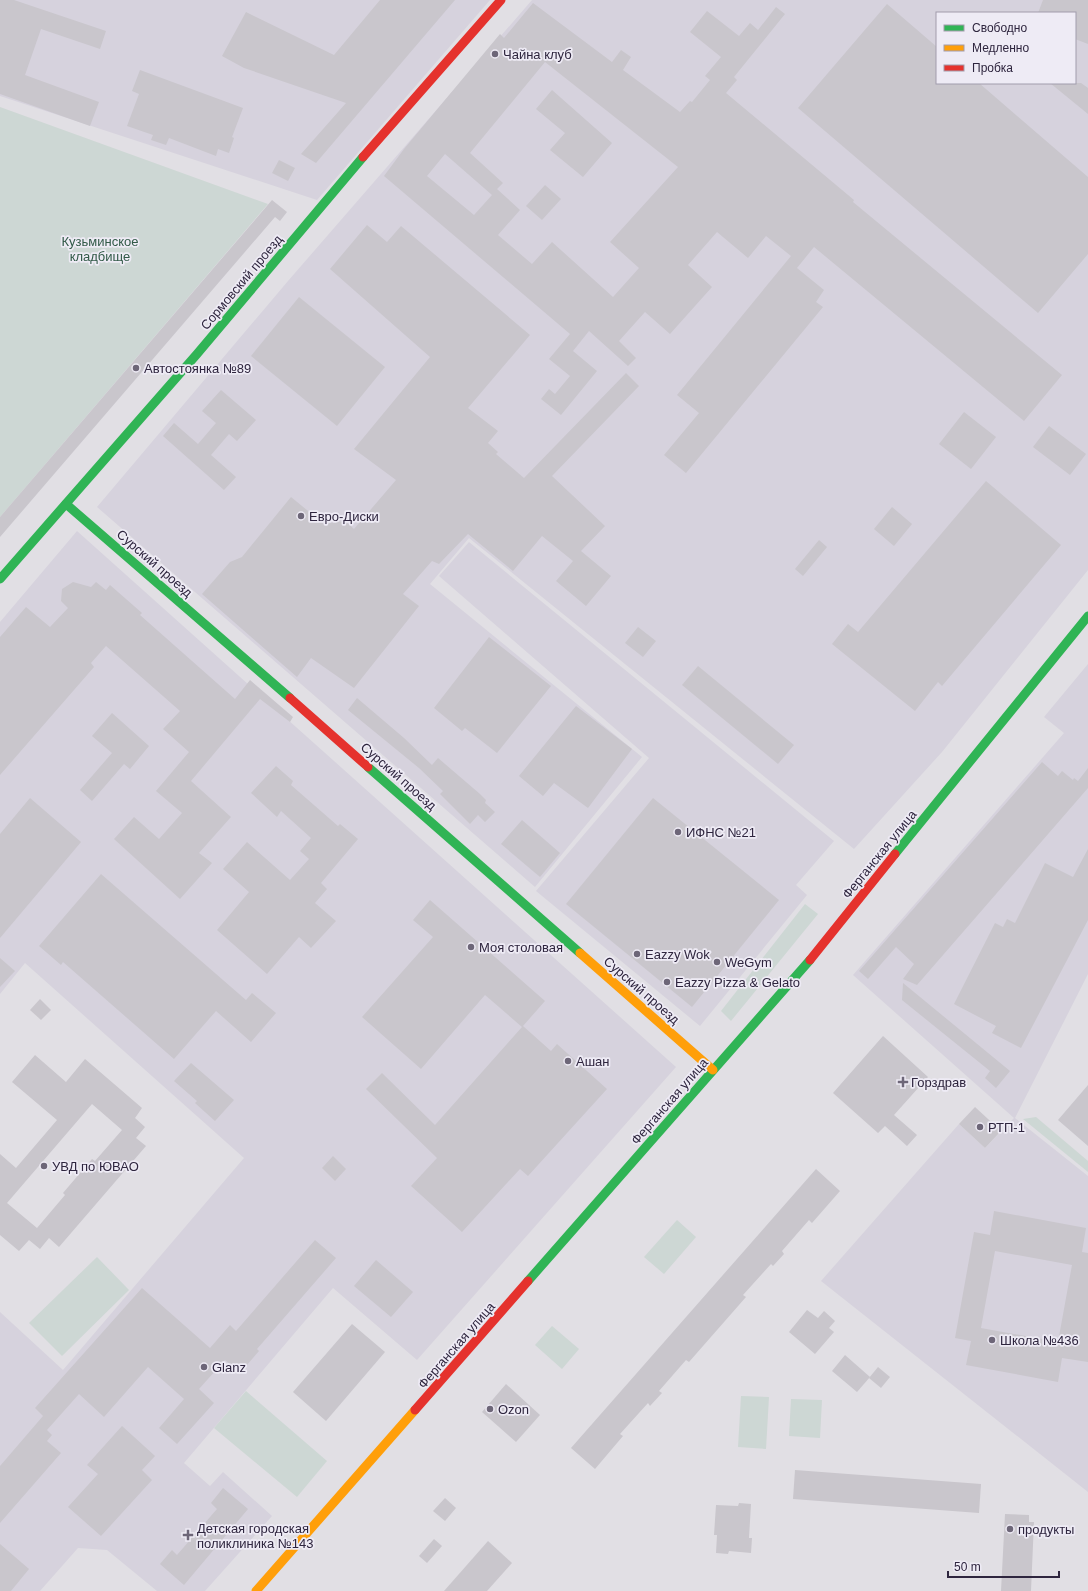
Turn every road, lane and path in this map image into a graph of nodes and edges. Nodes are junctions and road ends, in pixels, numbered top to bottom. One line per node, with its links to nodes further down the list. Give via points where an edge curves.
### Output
1 (501, 0): 2 (street, Сормовский проезд)
2 (66, 504): 3 (street, Сормовский проезд); 5 (street, Сурский проезд)
3 (0, 579)
4 (1088, 616): 5 (street, Ферганская улица, via 819,949)
5 (713, 1070): 6 (street, Ферганская улица)
6 (256, 1591)

